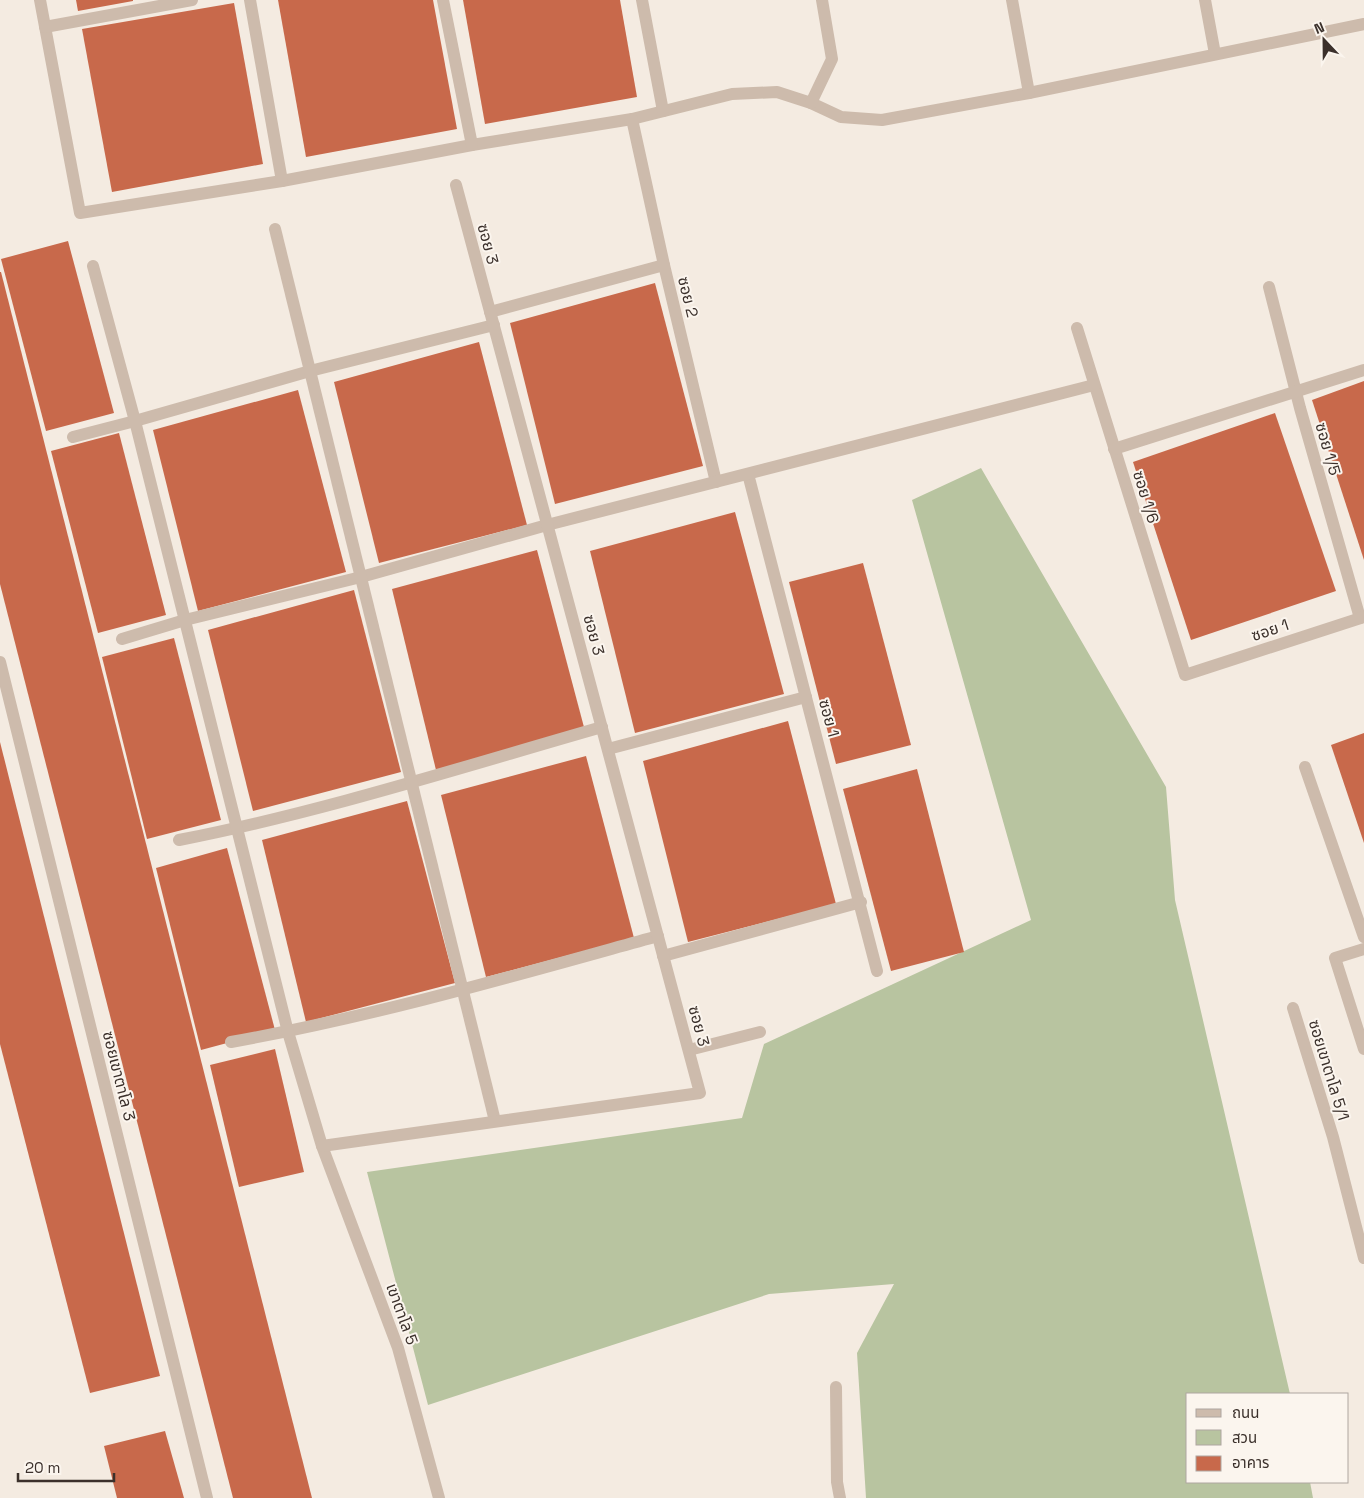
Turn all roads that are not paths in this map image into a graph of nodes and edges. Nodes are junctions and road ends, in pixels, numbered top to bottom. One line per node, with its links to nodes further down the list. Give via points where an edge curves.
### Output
1 (40, 0): 10 (street)
2 (192, 0): 10 (street)
3 (250, 0): 17 (street)
4 (443, 0): 16 (street)
5 (642, 0): 14 (street)
6 (822, 0): 13 (street, via 832,59)
7 (1012, 0): 12 (street)
8 (1205, 0): 11 (street)
9 (1364, 24): 11 (street)
10 (45, 27): 17 (street, via 80,213)
11 (1215, 54): 12 (street)
12 (1029, 93): 13 (street, via 882,120 841,117)
13 (810, 103): 14 (street, via 777,92 732,94)
14 (663, 111): 15 (street)
15 (632, 119): 16 (street); 20 (street, ซอย 2)
16 (472, 145): 17 (street)
17 (282, 181)
18 (456, 185): 23 (street, ซอย 3)
19 (275, 229): 27 (street)
20 (664, 265): 23 (street); 34 (street, ซอย 2)
21 (93, 266): 30 (street, เขาตาโล 5)
22 (1270, 287): 29 (street, ซอย 1/5)
23 (490, 312): 24 (street, ซอย 3)
24 (494, 325): 27 (street); 35 (street, ซอย 3)
25 (1078, 328): 28 (street, ซอย 1/6)
26 (1364, 370): 29 (street)
27 (310, 371): 30 (street); 36 (street)
28 (1094, 384): 32 (street, ซอย 1/6); 33 (street)
29 (1295, 392): 32 (street); 37 (street, ซอย 1/5)
30 (135, 421): 31 (street); 38 (street, เขาตาโล 5)
31 (73, 437)
32 (1114, 448): 41 (street, ซอย 1/6)
33 (748, 474): 34 (street); 42 (street, ซอย 1)
34 (716, 482): 35 (street)
35 (547, 525): 36 (street); 43 (street, ซอย 3)
36 (361, 577): 38 (street); 46 (street)
37 (1362, 617): 41 (street, ซอย 1)
38 (185, 620): 39 (street); 47 (street, เขาตาโล 5)
39 (122, 639)
40 (0, 662): 66 (street, ซอยเขาตาโล 3)
41 (1186, 675)
42 (806, 697): 44 (street); 49 (street, ซอย 1)
43 (602, 727): 44 (street, ซอย 3); 46 (street)
44 (608, 749): 50 (street, ซอย 3)
45 (1305, 767): 51 (street)
46 (412, 782): 47 (street); 55 (street)
47 (238, 828): 48 (street); 57 (street, เขาตาโล 5)
48 (179, 840)
49 (861, 902): 53 (street); 54 (street, ซอย 1)
50 (658, 936): 53 (street, ซอย 3); 55 (street)
51 (1364, 937)
52 (1364, 949): 60 (street, via 1335,958)
53 (663, 956): 61 (street, ซอย 3)
54 (877, 971)
55 (463, 990): 57 (street); 62 (street)
56 (1293, 1008): 64 (street, ซอยเขาตาโล 5/1, via 1333,1137)
57 (288, 1032): 59 (street); 63 (street, เขาตาโล 5)
58 (760, 1032): 61 (street)
59 (231, 1042)
60 (1364, 1049)
61 (689, 1050): 62 (street, ซอย 3, via 700,1093)
62 (496, 1121): 63 (street)
63 (322, 1146): 67 (street, เขาตาโล 5, via 398,1348)
64 (1364, 1258)
65 (836, 1387): 68 (street)
66 (207, 1498)
67 (439, 1498)
68 (840, 1498)

